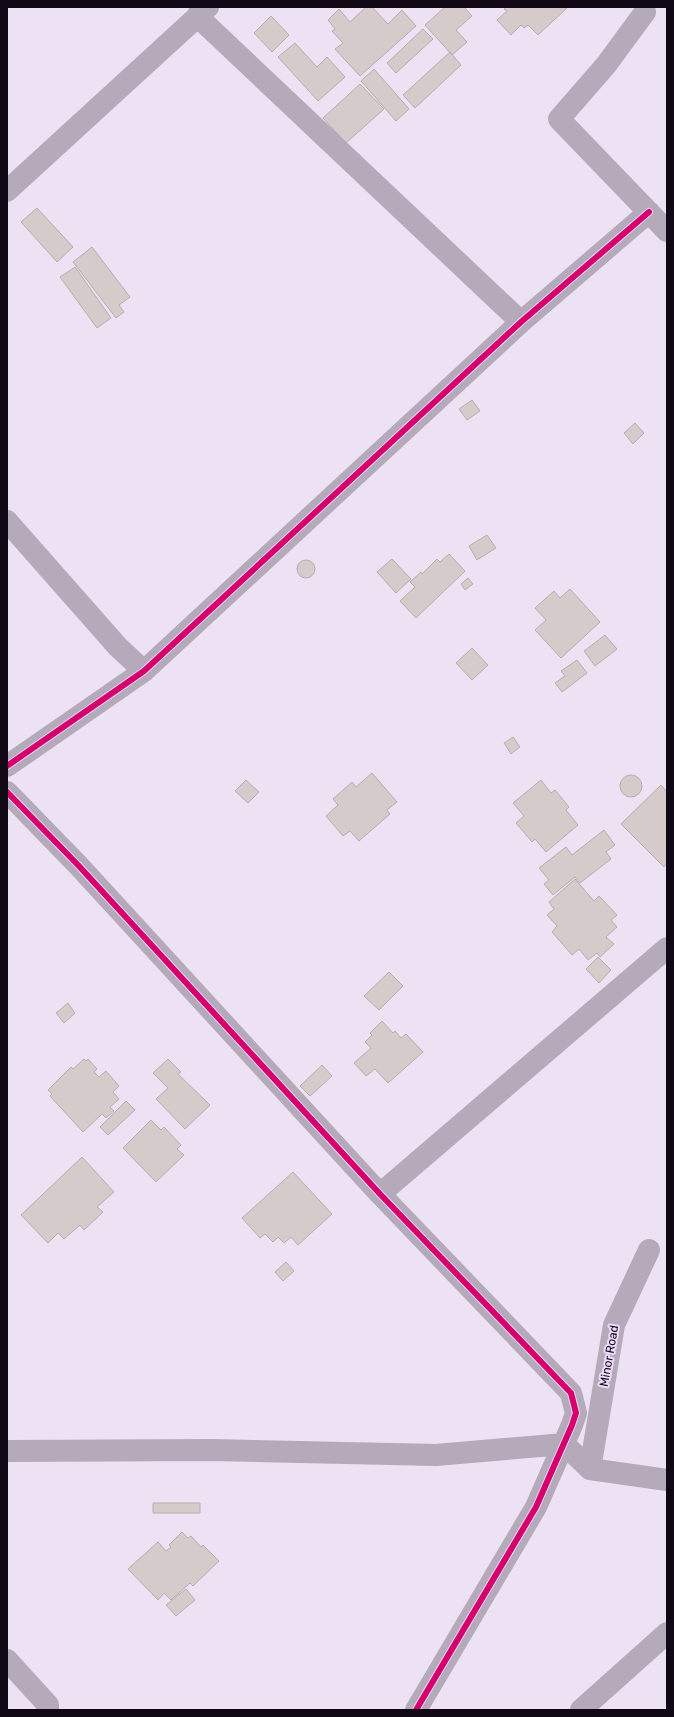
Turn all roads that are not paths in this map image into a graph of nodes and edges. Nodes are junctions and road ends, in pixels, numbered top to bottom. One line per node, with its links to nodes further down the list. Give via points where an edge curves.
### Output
1 (202, 11): 3 (street); 6 (street)
2 (645, 12): 4 (street, via 606,66 559,119)
3 (7, 191)
4 (649, 212): 5 (street); 6 (street)
5 (667, 231)
6 (521, 322): 8 (street)
7 (7, 521): 8 (street, via 118,647)
8 (144, 672): 9 (street)
9 (7, 766)
10 (7, 792): 12 (street)
11 (667, 948): 12 (street)
12 (380, 1194): 14 (street, via 571,1393 576,1413)
13 (649, 1250): 16 (street, Minor Road, via 614,1325)
14 (564, 1444): 15 (street, via 436,1455 213,1450); 16 (street); 21 (street, via 536,1507)
15 (7, 1451)
16 (590, 1469): 17 (street)
17 (667, 1480)
18 (667, 1634): 22 (street)
19 (7, 1660): 20 (street, via 48,1705)
20 (48, 1710)
21 (416, 1710)
22 (581, 1710)

